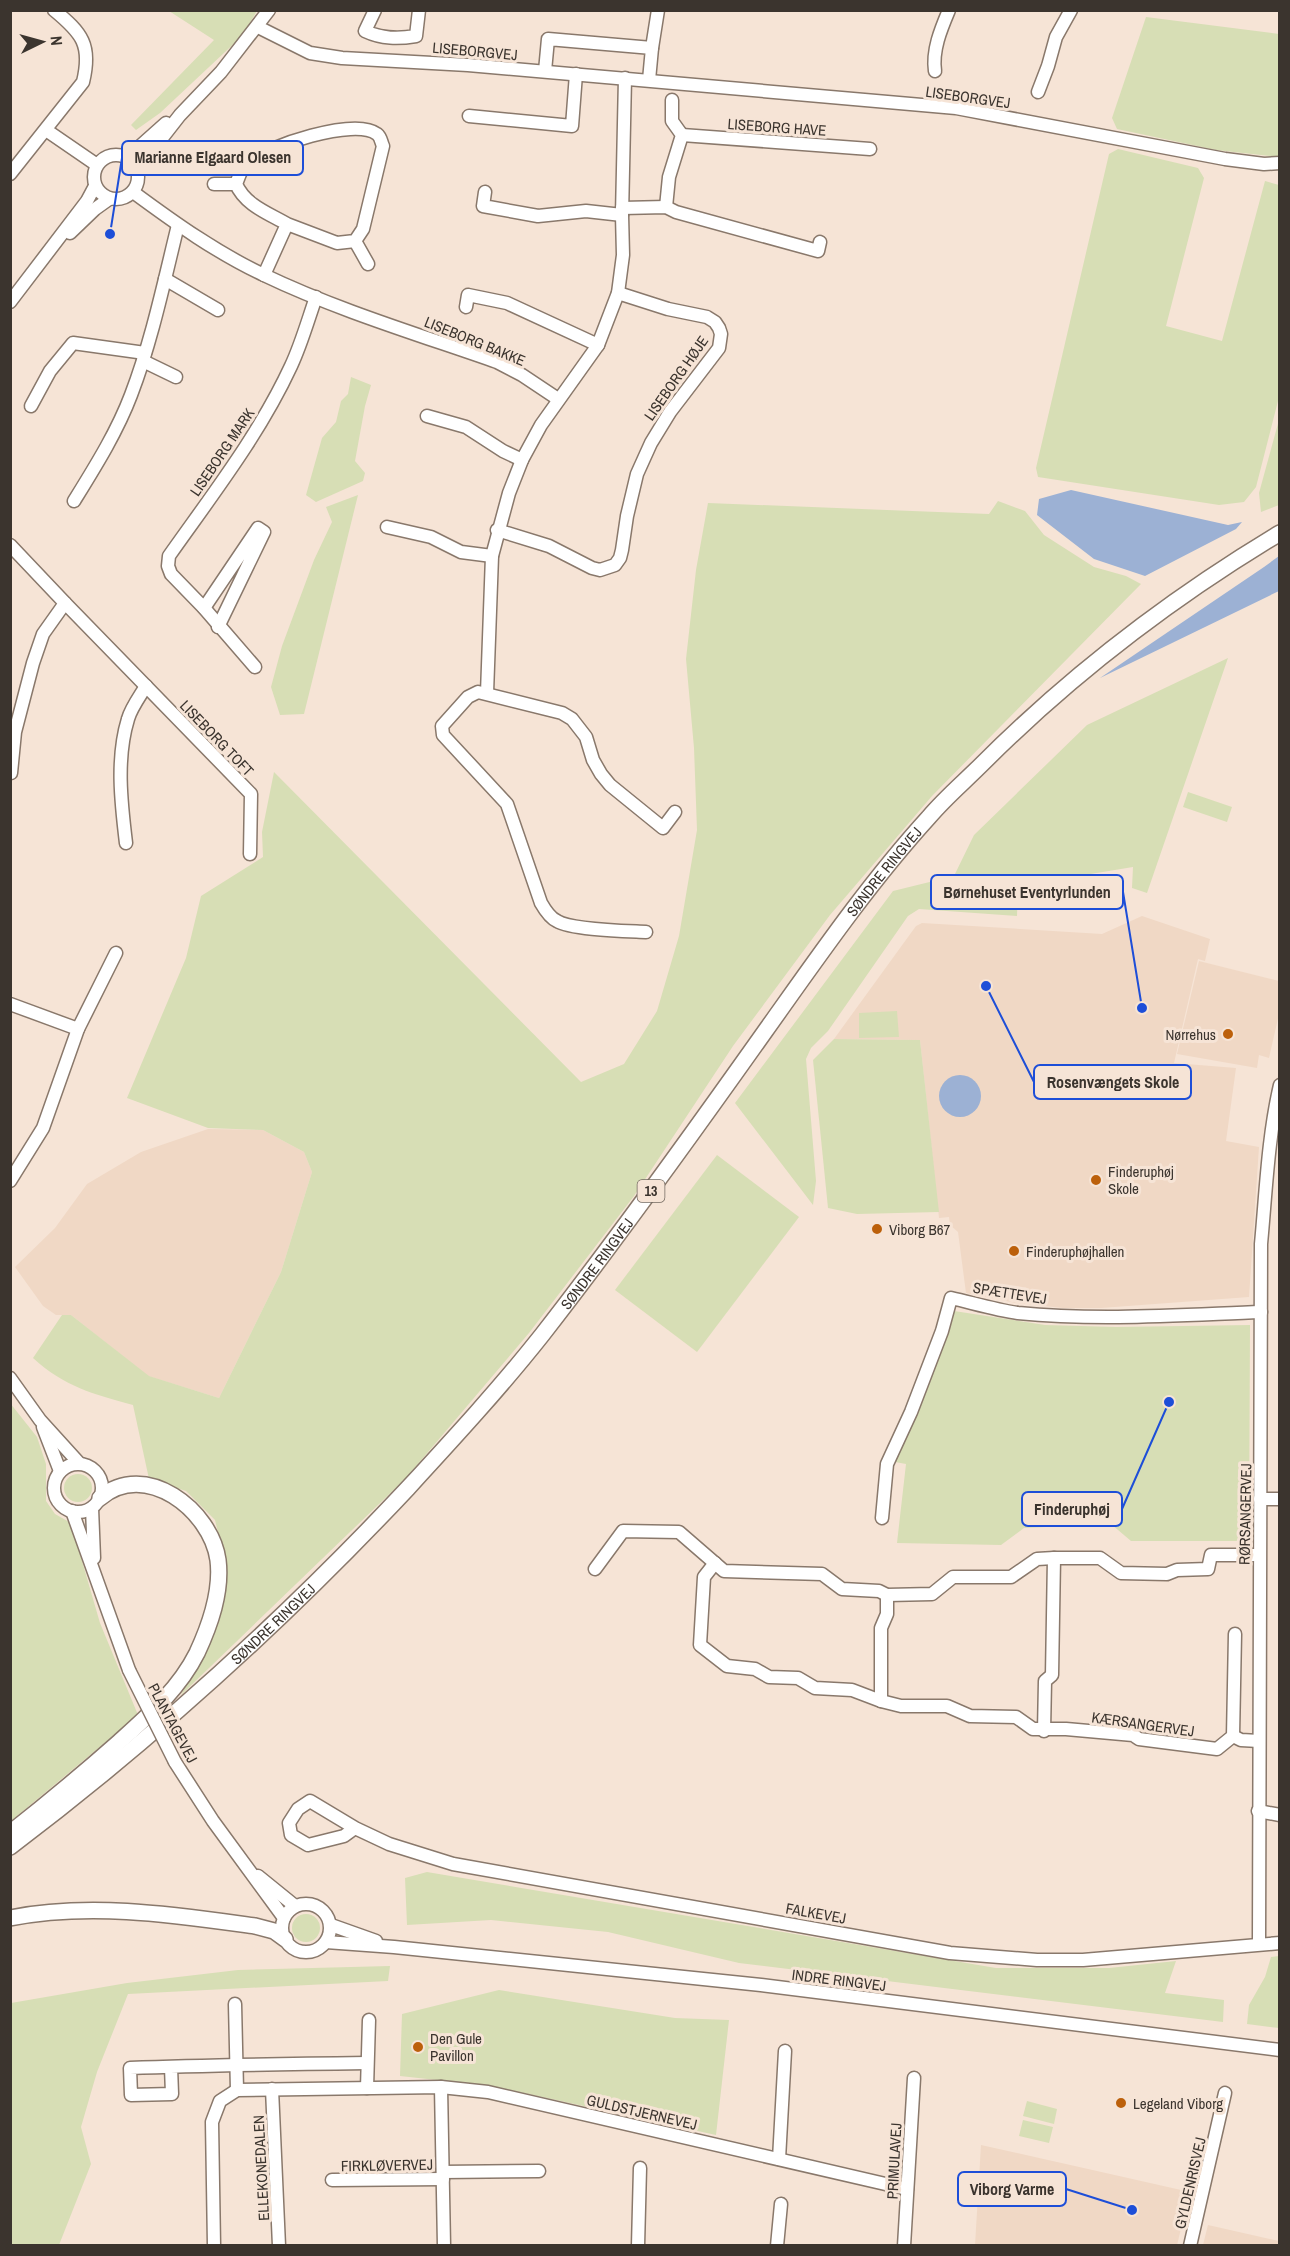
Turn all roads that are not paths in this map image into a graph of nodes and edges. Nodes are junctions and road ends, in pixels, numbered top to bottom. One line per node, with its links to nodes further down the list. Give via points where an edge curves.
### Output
1 (54, 10): 21 (street, via 83,40 87,65 83,82)
2 (269, 10): 8 (street)
3 (375, 10): 9 (street, via 365,31)
4 (419, 10): 9 (street, LISEBORGVEJ, via 416,36)
5 (658, 10): 10 (street)
6 (950, 10): 13 (street, via 933,61)
7 (1071, 10): 17 (street, via 1056,38)
8 (258, 27): 11 (street, LISEBORGVEJ, via 310,53); 19 (street)
9 (401, 39): 11 (street)
10 (652, 48): 12 (street, via 548,39); 16 (street)
11 (402, 60): 12 (street, LISEBORGVEJ)
12 (545, 71): 14 (street, LISEBORGVEJ)
13 (935, 71)
14 (576, 74): 15 (street, LISEBORGVEJ); 20 (street, via 572,126)
15 (625, 78): 16 (street, LISEBORGVEJ); 36 (street)
16 (649, 80): 25 (street, LISEBORGVEJ, via 956,108 1225,159)
17 (1038, 92)
18 (672, 100): 22 (street, via 672,121)
19 (180, 114): 24 (street); 27 (street)
20 (469, 116)
21 (46, 130): 26 (street); 28 (street)
22 (681, 135): 23 (street, LISEBORG HAVE); 35 (street, via 669,177)
23 (870, 149)
24 (125, 157): 26 (street, via 110,156); 27 (street)
25 (1280, 163)
26 (97, 165): 31 (street)
27 (137, 170): 32 (street)
28 (10, 174)
29 (214, 184): 30 (street)
30 (236, 184): 37 (street, via 246,201); 39 (street, via 246,164 274,148 338,131 364,129 375,133 383,146 363,229)
31 (95, 186): 34 (street); 41 (street)
32 (133, 192): 34 (street, via 122,199); 38 (street)
33 (485, 192): 36 (street, via 483,206 538,216)
34 (109, 198): 41 (street)
35 (666, 207): 36 (street); 40 (street, via 818,251)
36 (622, 211): 45 (street, via 623,255)
37 (287, 224): 39 (street, via 338,243); 43 (street)
38 (178, 225): 43 (street); 44 (street)
39 (355, 241): 42 (street)
40 (820, 242)
41 (44, 259): 47 (street)
42 (368, 264)
43 (264, 275): 46 (street)
44 (165, 279): 49 (street); 51 (street)
45 (618, 293): 50 (street); 59 (street, LISEBORG HØJE, via 707,317 721,334 719,348 651,442 637,474 620,558 608,569 592,568 549,546)
46 (316, 297): 53 (street, LISEBORG BAKKE, via 497,362); 64 (street, LISEBORG MARK, via 292,364 267,412 169,556 171,574)
47 (10, 303)
48 (466, 307): 50 (street, LISEBORG BAKKE, via 468,295 507,303)
49 (218, 310)
50 (598, 345): 53 (street)
51 (144, 357): 52 (street); 54 (street, via 73,343 50,371); 57 (street, via 131,396)
52 (176, 377)
53 (558, 399): 56 (street)
54 (31, 406)
55 (427, 416): 56 (street, via 466,427)
56 (522, 460): 59 (street)
57 (74, 501)
58 (387, 527): 62 (street, via 431,537 461,552)
59 (497, 530): 62 (street)
60 (1280, 533): 104 (main road, SØNDRE RINGVEJ / 13, via 1225,566 1115,644 1017,729 929,817 853,909 643,1202 538,1340 449,1443 351,1549 258,1639 123,1758)
61 (10, 545): 63 (street, LISEBORG TOFT)
62 (492, 556): 68 (street)
63 (65, 603): 67 (street, LISEBORG TOFT); 69 (street, via 43,634 33,663 15,732)
64 (204, 608): 65 (street, LISEBORG MARK); 65 (street, via 258,528 264,532)
65 (218, 627): 66 (street, LISEBORG MARK)
66 (255, 668)
67 (146, 686): 71 (street, via 128,717 123,741 120,794); 72 (street, LISEBORG TOFT, via 251,794)
68 (487, 693): 70 (street, via 572,719 586,737 593,760 610,785 663,828); 73 (street, via 468,697 442,726 443,735 507,804 545,909 557,921 573,927)
69 (11, 773)
70 (675, 812)
71 (126, 843)
72 (250, 854)
73 (646, 932)
74 (116, 953): 76 (street)
75 (10, 1004): 76 (street)
76 (78, 1029): 78 (street, via 43,1128)
77 (1280, 1085): 79 (street, RØRSANGERVEJ, via 1261,1244)
78 (10, 1181)
79 (1261, 1312): 84 (street, RØRSANGERVEJ); 88 (street, SPÆTTEVEJ, via 1059,1316 1015,1312 951,1298 911,1412 887,1464)
80 (10, 1378): 81 (street)
81 (40, 1420): 82 (street); 83 (street)
82 (79, 1463): 83 (street); 86 (street, via 98,1473 103,1488)
83 (60, 1471): 87 (street, via 54,1482 54,1494 61,1505)
84 (1260, 1498): 85 (street); 89 (street, RØRSANGERVEJ)
85 (1280, 1499)
86 (96, 1503): 87 (street, via 82,1512); 93 (street, PLANTAGEVEJ, via 92,1536); 103 (main road, via 110,1490 141,1485 165,1491 187,1504 204,1523 215,1546 219,1572 214,1604 196,1654 166,1698 95,1764)
87 (72, 1511): 93 (street, PLANTAGEVEJ)
88 (882, 1518)
89 (1259, 1555): 90 (street, via 1211,1555 1208,1569 1167,1574 1121,1573 1100,1558); 99 (street, RØRSANGERVEJ)
90 (1054, 1558): 94 (street, via 1037,1559 1011,1577 953,1576 932,1594); 97 (street, via 1052,1675 1045,1681)
91 (715, 1563): 92 (street, via 679,1532 623,1531); 94 (street, via 724,1571 822,1574 842,1589); 96 (street, KÆRSANGERVEJ, via 704,1577 700,1646 727,1666 754,1669 769,1677 798,1678 815,1688 852,1690)
92 (595, 1569)
93 (97, 1577): 105 (street, PLANTAGEVEJ, bridge, via 129,1670 175,1762)
94 (887, 1595): 96 (street, via 887,1614 881,1628)
95 (1235, 1634): 98 (street)
96 (881, 1701): 97 (street, KÆRSANGERVEJ, via 902,1706 947,1706 970,1716 1016,1717 1033,1729)
97 (1044, 1731): 98 (street, KÆRSANGERVEJ, via 1133,1735 1139,1740 1217,1749)
98 (1233, 1736): 99 (street)
99 (1259, 1741): 100 (street, RØRSANGERVEJ)
100 (1258, 1810): 101 (street); 113 (street, RØRSANGERVEJ)
101 (1280, 1815)
102 (356, 1828): 102 (street, FALKEVEJ, via 344,1836 308,1845 291,1835 289,1823 298,1809 310,1802); 113 (street, FALKEVEJ, via 389,1844 453,1864 950,1953 1083,1960)
103 (10, 1833)
104 (10, 1847)
105 (250, 1869): 106 (street, PLANTAGEVEJ); 108 (street, PLANTAGEVEJ)
106 (295, 1906): 108 (street); 109 (street, via 318,1906)
107 (10, 1918): 110 (main road, via 112,1911 255,1926)
108 (284, 1918): 110 (street)
109 (331, 1925): 111 (street); 114 (street, INDRE RINGVEJ)
110 (285, 1939): 111 (street, via 294,1949 308,1952)
111 (326, 1942): 114 (street, INDRE RINGVEJ)
112 (1280, 1942): 113 (street, FALKEVEJ)
113 (1259, 1944)
114 (394, 1947): 117 (street, INDRE RINGVEJ, via 750,1984)
115 (235, 2004): 120 (street)
116 (369, 2020): 119 (street)
117 (1280, 2050)
118 (785, 2051): 128 (street)
119 (367, 2063): 120 (street); 124 (street)
120 (237, 2065): 121 (street); 126 (street)
121 (171, 2067)
122 (914, 2078): 133 (street, PRIMULAVEJ)
123 (441, 2087): 124 (street, GULDSTJERNEVEJ); 128 (street, GULDSTJERNEVEJ, via 488,2092); 131 (street, FIRKLØVERVEJ)
124 (367, 2088): 125 (street, GULDSTJERNEVEJ)
125 (272, 2089): 126 (street, GULDSTJERNEVEJ); 136 (street, ELLEKONEDALEN)
126 (237, 2090): 135 (street, via 220,2101 212,2122)
127 (1225, 2093): 141 (street, GYLDENRISVEJ)
128 (779, 2159): 133 (street, GULDSTJERNEVEJ)
129 (640, 2168): 138 (street)
130 (539, 2171): 131 (street, FIRKLØVERVEJ)
131 (443, 2175): 132 (street, FIRKLØVERVEJ); 137 (street, FIRKLØVERVEJ)
132 (332, 2180)
133 (908, 2189): 140 (street, PRIMULAVEJ)
134 (781, 2204): 139 (street)
135 (214, 2246)
136 (279, 2246)
137 (444, 2246)
138 (638, 2246)
139 (777, 2246)
140 (904, 2246)
141 (1191, 2246)

